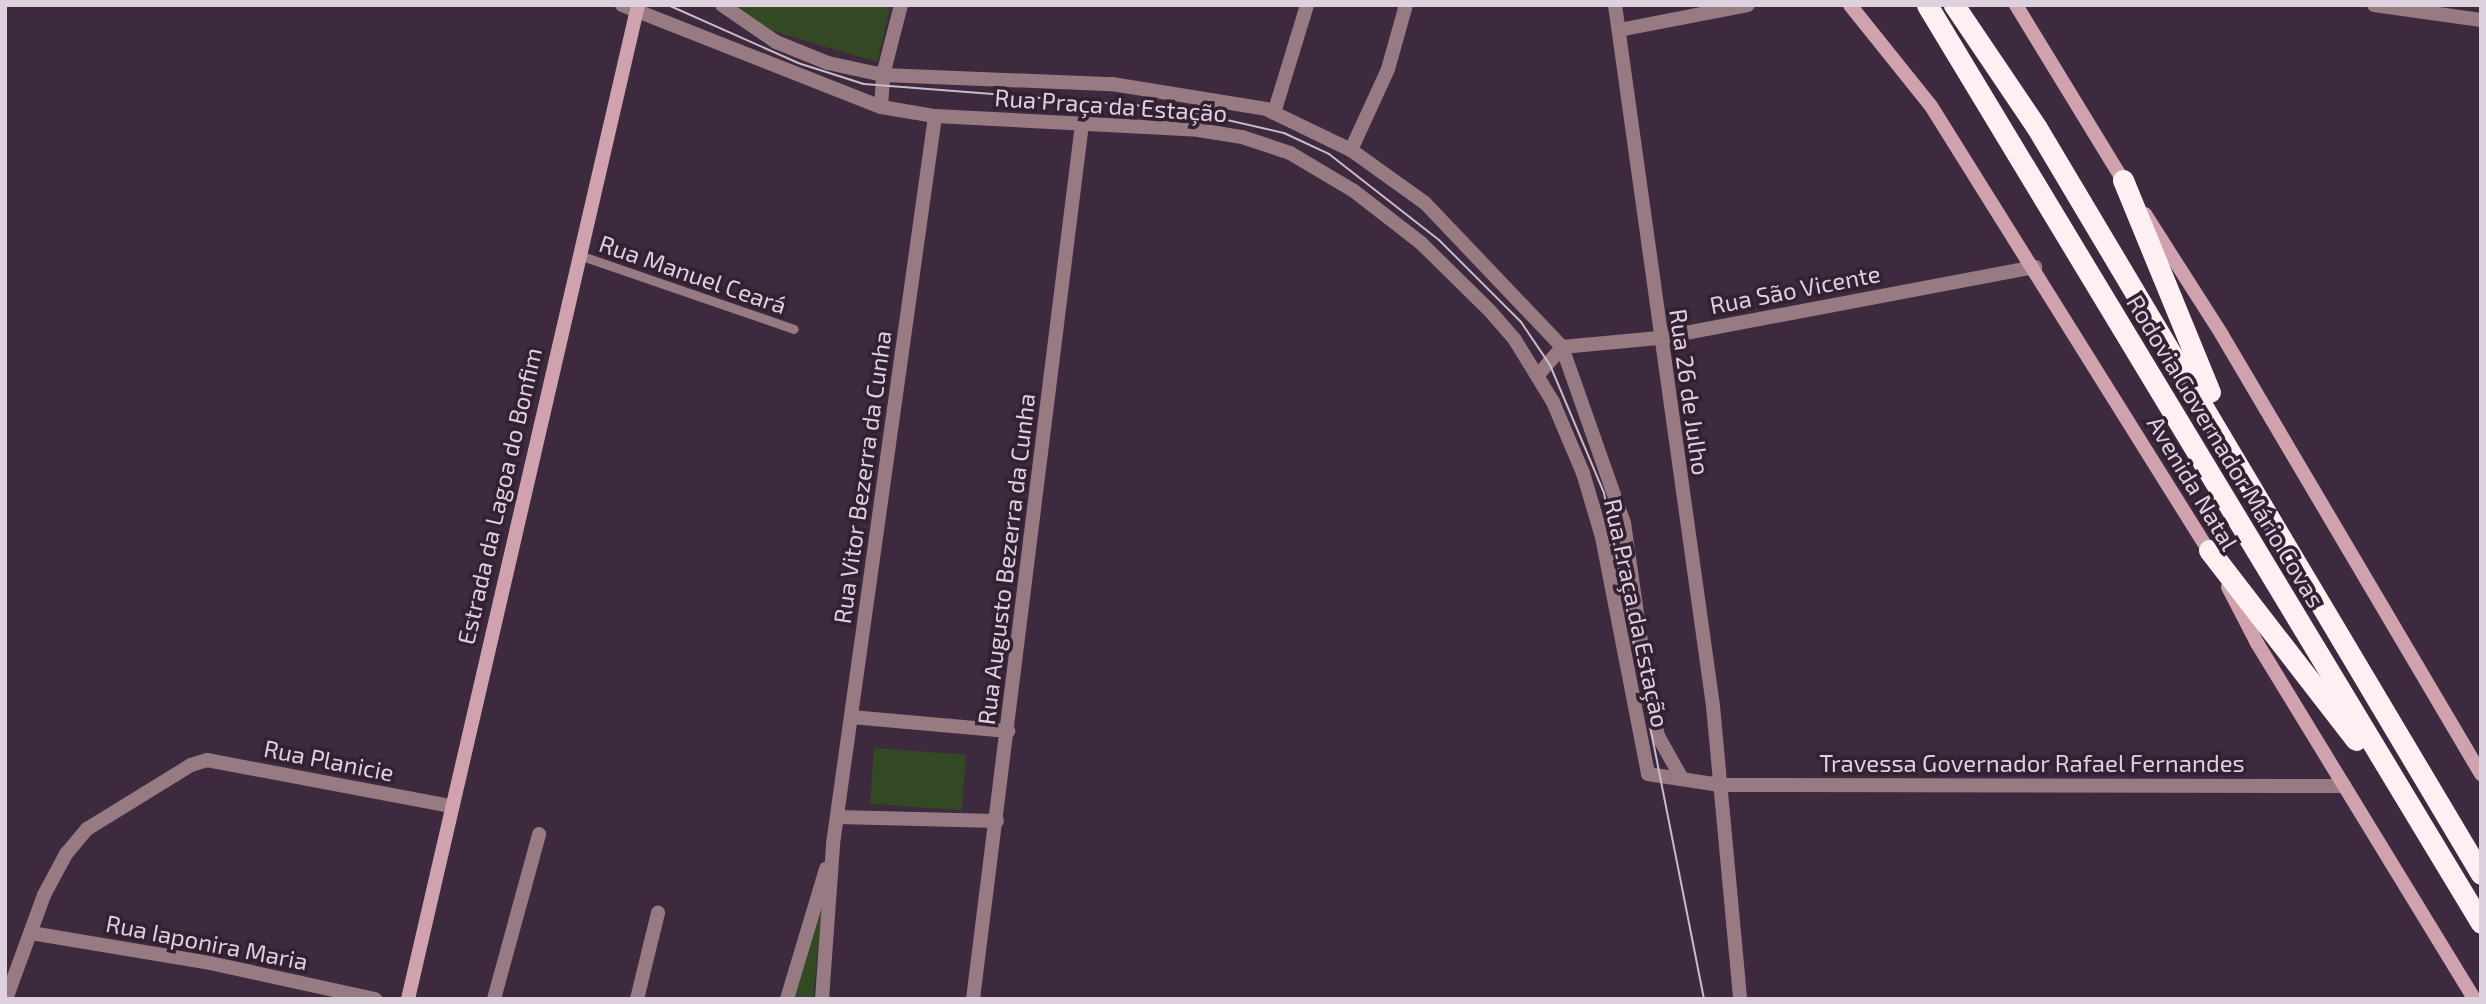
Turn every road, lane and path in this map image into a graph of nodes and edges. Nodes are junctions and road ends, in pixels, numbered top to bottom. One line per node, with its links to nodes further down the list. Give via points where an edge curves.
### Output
1 (622, 5): 13 (street, Rua Praça da Estação)
2 (722, 5): 16 (street, Rua Praça da Estação, via 776,42 828,63)
3 (901, 5): 16 (street)
4 (1307, 5): 18 (street)
5 (1406, 5): 21 (street, via 1388,69)
6 (1615, 5): 15 (street, Rua 26 de Julho)
7 (1748, 5): 15 (street)
8 (1850, 5): 24 (main road, Avenida Natal, via 1931,106)
9 (1927, 5): 37 (highway, Rodovia Governador Mário Covas)
10 (1954, 5): 29 (highway, Rodovia Governador Mário Covas, via 2037,128)
11 (2016, 5): 22 (main road)
12 (2374, 5): 14 (street)
13 (637, 8): 17 (street, Rua Praça da Estação); 23 (main road, Estrada da Lagoa do Bonfim)
14 (2481, 20)
15 (1619, 30): 26 (street, Rua 26 de Julho)
16 (883, 75): 17 (street); 18 (street, Rua Praça da Estação, via 1112,84)
17 (881, 107): 19 (street, Rua Praça da Estação)
18 (1270, 111): 21 (street, Rua Praça da Estação)
19 (935, 116): 20 (street, Rua Praça da Estação); 31 (street, Rua Vitor Bezerra da Cunha)
20 (1082, 124): 28 (street, Rua Praça da Estação, via 1241,137 1324,170 1420,243 1458,279 1516,341); 32 (street, Rua Augusto Bezerra da Cunha)
21 (1351, 150): 27 (street, Rua Praça da Estação, via 1449,225)
22 (2123, 180): 29 (highway); 33 (main road, via 2222,335)
23 (579, 255): 25 (lane, Rua Manuel Ceará); 38 (main road, Estrada da Lagoa do Bonfim)
24 (2035, 267): 26 (street, Rua São Vicente); 30 (main road, Avenida Natal)
25 (794, 329)
26 (1659, 338): 27 (street, Rua São Vicente); 35 (street, Rua 26 de Julho, via 1713,706)
27 (1562, 347): 28 (street); 34 (street, via 1623,523 1658,736)
28 (1538, 375): 34 (street, Rua Praça da Estação, via 1571,440 1602,537 1648,774)
29 (2234, 452): 43 (highway, Rodovia Governador Mário Covas, via 2303,579)
30 (2209, 550): 36 (main road, Avenida Natal, via 2257,643); 37 (highway)
31 (851, 717): 32 (street); 39 (street, Rua Vitor Bezerra da Cunha)
32 (1008, 731): 40 (street, Rua Augusto Bezerra da Cunha)
33 (2481, 774)
34 (1681, 777): 35 (street, Travessa Governador Rafael Fernandes)
35 (1720, 785): 36 (street, Travessa Governador Rafael Fernandes); 56 (street, Rua 26 de Julho)
36 (2344, 786): 57 (main road, Avenida Natal)
37 (2398, 789): 45 (highway, Rodovia Governador Mário Covas)
38 (450, 806): 46 (street, Rua Planicie, via 200,761 87,829 61,864); 50 (main road, Estrada da Lagoa do Bonfim)
39 (838, 817): 40 (street); 42 (street, Rua Vitor Bezerra da Cunha)
40 (997, 821): 55 (street, Rua Augusto Bezerra da Cunha)
41 (539, 834): 51 (street)
42 (833, 844): 53 (street, Rua Vitor Bezerra da Cunha); 54 (street, Rua Vitor Bezerra da Cunha)
43 (2481, 874)
44 (658, 914): 52 (street)
45 (2481, 923)
46 (31, 933): 48 (street); 49 (street, Rua Iaponira Maria, via 210,963)
47 (5, 964): 48 (street)
48 (7, 995)
49 (375, 999)
50 (408, 999)
51 (494, 999)
52 (637, 999)
53 (787, 999)
54 (822, 999)
55 (973, 999)
56 (1740, 999)
57 (2474, 999)

